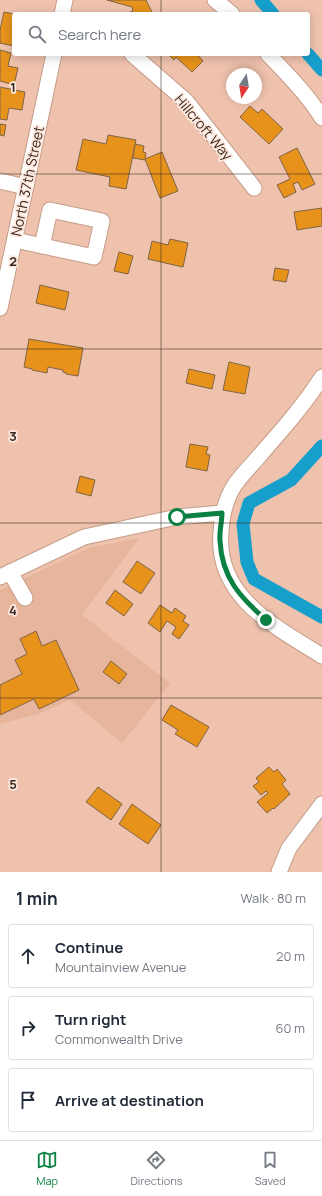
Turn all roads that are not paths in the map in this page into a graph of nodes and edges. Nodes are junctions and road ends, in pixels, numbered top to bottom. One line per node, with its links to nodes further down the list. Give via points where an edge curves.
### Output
1 (65, 0): 3 (street)
2 (215, 0): 4 (street)
3 (62, 12)
4 (230, 12)
5 (54, 56): 10 (street, North 37th Street)
6 (134, 56): 11 (street, Hillcroft Way, via 187,102)
7 (270, 56): 8 (street)
8 (322, 118)
9 (0, 181): 10 (street)
10 (26, 187): 12 (street, North 37th Street)
11 (254, 188)
12 (15, 240): 13 (street); 14 (street, North 37th Street)
13 (42, 246)
14 (0, 308)
15 (322, 377): 16 (street, via 307,399 234,486)
16 (222, 513): 17 (street, via 177,517 84,537); 19 (street, via 220,541 223,564 234,587 247,604 266,620)
17 (5, 574): 18 (street)
18 (25, 598)
19 (322, 656)
20 (322, 804): 21 (street, via 289,848)
21 (279, 872)

